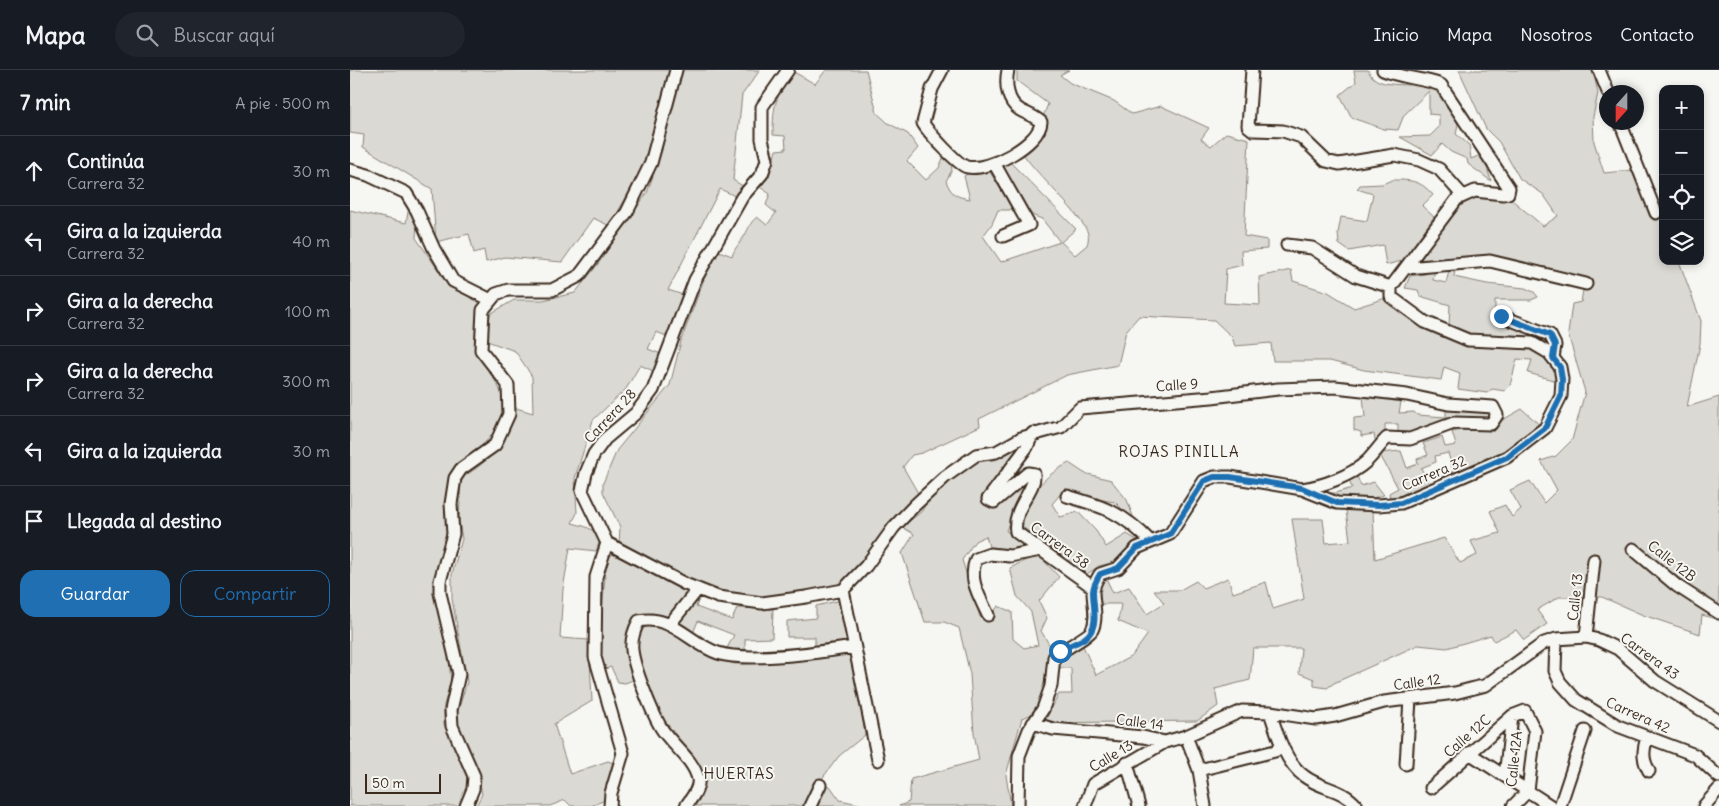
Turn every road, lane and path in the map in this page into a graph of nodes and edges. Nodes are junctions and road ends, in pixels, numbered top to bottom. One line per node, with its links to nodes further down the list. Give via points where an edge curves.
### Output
1 (676, 70): 19 (street, via 651,163 627,212 579,276 552,290 508,290 496,294)
2 (788, 70): 26 (street, Carrera 28, via 762,107 762,140 767,160 762,174 742,197 696,280 653,390 636,414 605,440 594,454 586,473 582,491)
3 (942, 70): 10 (street, via 932,90 923,124 960,164 967,167)
4 (1008, 70): 10 (street, via 1006,81 1013,104 1018,110 1036,118 1040,122 1040,130 1033,140)
5 (1252, 70): 12 (street, via 1248,126 1253,130 1284,131 1301,137 1326,161 1339,164 1394,155 1419,160 1439,169)
6 (1383, 70): 12 (street, via 1441,85 1509,188 1508,193 1503,194 1475,191)
7 (1599, 70): 8 (street)
8 (1605, 85)
9 (1623, 130): 13 (street)
10 (994, 163): 14 (street, via 1029,225)
11 (350, 170): 19 (street, via 406,194 453,281)
12 (1463, 196): 16 (street, via 1441,219)
13 (1656, 213)
14 (1003, 236)
15 (1287, 245): 18 (street, via 1312,248 1356,276)
16 (1406, 268): 17 (street, via 1490,261); 18 (street)
17 (1586, 284)
18 (1391, 286): 21 (street, via 1391,297 1425,322 1468,340 1532,344)
19 (491, 300): 62 (street, via 483,310 481,350 508,385 509,414 495,445 461,469 455,478 451,504 453,534 440,581 440,593 460,674 451,710 452,726 474,776)
20 (1501, 316): 21 (street, Carrera 32, via 1550,335 1555,345)
21 (1553, 358): 23 (street, Carrera 32, via 1560,367 1562,379 1557,408 1545,428 1507,457 1401,503 1337,503)
22 (1033, 433): 23 (street, Calle 9, via 1060,427 1080,408 1278,389 1335,387 1407,395 1448,404 1493,407 1497,415 1491,424 1454,423 1410,440 1388,438 1366,462 1345,475); 28 (street, Carrera 38, via 1027,447 988,499 994,502 1028,473 1034,474 1035,480 1014,522 1016,532); 32 (street, Calle 9, via 996,452 976,455 945,477 894,527 866,566)
23 (1302, 488): 25 (street, Carrera 32, via 1214,477 1204,481 1170,534)
24 (1067, 496): 25 (street, via 1109,509 1134,524)
25 (1150, 542): 30 (street, Carrera 32, via 1137,548 1118,568 1100,574)
26 (607, 543): 31 (street); 63 (street, via 596,577 595,657 623,753)
27 (1633, 549): 33 (street, Calle 12B, via 1677,586)
28 (1041, 550): 30 (street, Carrera 38); 34 (street, via 1010,556 990,554 976,559 972,571 976,590)
29 (1594, 560): 36 (street, Calle 13)
30 (1094, 588): 44 (street, via 1096,608 1092,631 1054,657 1051,686 1043,709)
31 (698, 589): 32 (street, via 718,597 762,604); 35 (street)
32 (843, 590): 38 (street)
33 (1719, 613)
34 (988, 615)
35 (670, 624): 38 (street, via 715,652 733,658); 64 (street, via 651,618 639,621 634,630 632,650 659,726 690,762 698,779 697,790)
36 (1586, 637): 37 (street, Carrera 43); 43 (street, Carrera 43, via 1618,649 1656,681)
37 (1556, 639): 39 (street, Calle 12, via 1544,643 1486,685); 47 (street, Carrera 42, via 1555,671 1576,700 1618,726)
38 (854, 647): 51 (street)
39 (1410, 699): 41 (street, Calle 12, via 1316,718); 53 (street)
40 (1525, 711): 42 (street, Calle 12C); 61 (street, Calle 12A, via 1535,731)
41 (1270, 712): 46 (street, Calle 14, via 1242,711); 49 (street)
42 (1512, 716): 50 (street, Calle 12C); 56 (street)
43 (1718, 718)
44 (1033, 723): 48 (street, Calle 14, via 1053,729 1144,737); 66 (street, via 1019,756)
45 (1586, 731): 73 (street)
46 (1186, 736): 48 (street, Calle 14); 54 (street)
47 (1647, 738): 55 (street, via 1643,751); 57 (street, Carrera 42, via 1694,755)
48 (1165, 742): 52 (street, Calle 13)
49 (1282, 746): 54 (street, via 1275,751); 70 (street, via 1304,776 1339,790)
50 (1469, 754): 56 (street); 59 (street, Calle 12C)
51 (878, 760)
52 (1127, 764): 67 (street, Calle 13, via 1093,784); 68 (street)
53 (1406, 764)
54 (1199, 770): 69 (street)
55 (1649, 771)
56 (1504, 776): 61 (street)
57 (1719, 777)
58 (820, 785): 65 (street)
59 (1431, 788)
60 (1719, 789): 74 (street)
61 (1528, 791): 71 (street, Calle 12A); 72 (street)
62 (466, 806)
63 (610, 806)
64 (686, 806)
65 (810, 806)
66 (1018, 806)
67 (1085, 806)
68 (1139, 806)
69 (1205, 806)
70 (1357, 806)
71 (1513, 806)
72 (1551, 806)
73 (1560, 806)
74 (1704, 806)

